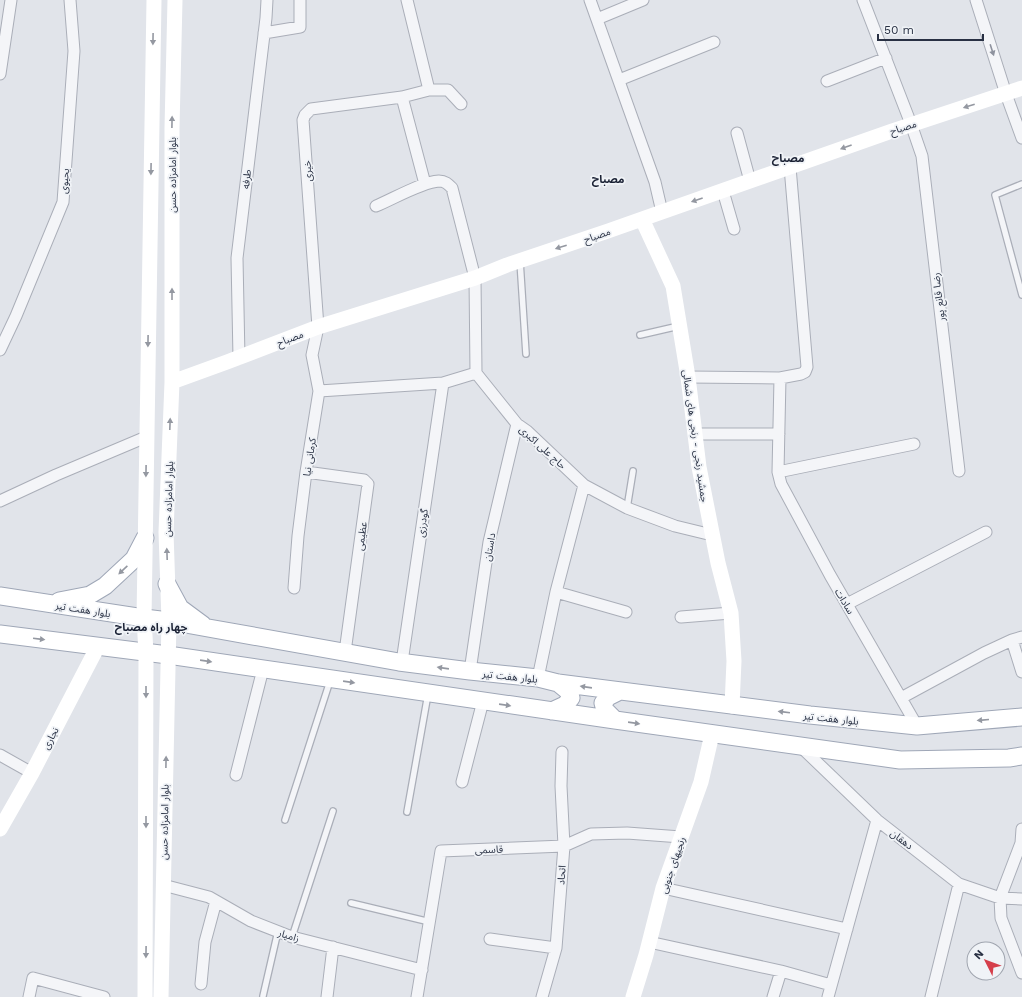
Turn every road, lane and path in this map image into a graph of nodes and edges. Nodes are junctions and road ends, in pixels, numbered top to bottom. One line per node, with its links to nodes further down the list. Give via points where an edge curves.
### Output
1 (11, 0): 16 (street)
2 (70, 0): 42 (street, یحیوی, via 74,51 63,202)
3 (154, 0): 54 (main road, بلوار امامزاده حسن, one-way to 54)
4 (175, 0): 48 (main road, بلوار امامزاده حسن, one-way to 4)
5 (267, 0): 13 (street, طرفه)
6 (300, 0): 13 (street, via 300,26)
7 (407, 0): 20 (street)
8 (590, 0): 12 (street)
9 (643, 0): 12 (street)
10 (863, 0): 15 (street, رضا قانع پور)
11 (976, 0): 21 (street, one-way to 21)
12 (597, 19): 17 (street)
13 (264, 33): 44 (street, طرفه, via 237,258)
14 (714, 42): 17 (street)
15 (886, 58): 18 (street); 24 (street, رضا قانع پور)
16 (0, 74)
17 (619, 80): 33 (street, via 655,182)
18 (827, 81)
19 (1022, 88): 21 (main road, مصباح)
20 (429, 90): 22 (street, خیری); 23 (street, خیری, via 448,90)
21 (1006, 94): 24 (main road, مصباح, one-way to 24); 26 (street)
22 (402, 97): 29 (street); 40 (street, خیری, via 311,109 303,120)
23 (461, 104)
24 (911, 124): 27 (main road, مصباح, one-way to 27); 57 (street, رضا قانع پور, via 922,156)
25 (737, 133): 28 (street)
26 (1022, 138)
27 (790, 167): 28 (main road, مصباح); 47 (street, via 807,367 801,374)
28 (750, 181): 31 (main road, مصباح)
29 (425, 184): 32 (street); 37 (street, via 439,181 452,188)
30 (1022, 184): 38 (lane, via 995,196)
31 (723, 191): 33 (main road, مصباح, one-way to 33); 35 (street)
32 (376, 206)
33 (662, 212): 34 (main road, مصباح)
34 (642, 219): 36 (main road, مصباح, one-way to 36); 39 (main road, جمشید رنجی - رنجی های شمالی, via 673,286)
35 (734, 229)
36 (520, 260): 37 (main road, مصباح); 43 (lane)
37 (475, 278): 40 (main road, مصباح); 45 (street)
38 (1022, 295)
39 (680, 326): 41 (lane); 46 (main road, جمشید رنجی - رنجی های شمالی)
40 (318, 328): 44 (main road, مصباح); 50 (street, کرمانی نیا, via 312,355)
41 (640, 335)
42 (0, 350)
43 (526, 354)
44 (239, 358): 48 (main road, مصباح)
45 (476, 373): 49 (street); 51 (street, حاج علی اکبری)
46 (688, 377): 47 (street); 52 (main road, جمشید رنجی - رنجی های شمالی)
47 (780, 378): 53 (street)
48 (172, 382): 66 (main road, بلوار امامزاده حسن, one-way to 48, via 166,532)
49 (443, 384): 50 (street); 84 (street, گودرزی)
50 (319, 391): 58 (street, کرمانی نیا)
51 (517, 424): 60 (street, حاج علی اکبری); 86 (street, داستان, via 489,542)
52 (695, 434): 53 (street); 64 (main road, جمشید رنجی - رنجی های شمالی)
53 (779, 434): 59 (street)
54 (146, 437): 61 (street); 65 (main road, بلوار امامزاده حسن, one-way to 65)
55 (914, 444): 59 (street)
56 (633, 471): 62 (lane)
57 (959, 471)
58 (306, 472): 67 (street, کرمانی نیا); 81 (street, عظیمی, via 364,480 368,484)
59 (778, 472): 71 (street, سادات, via 781,484)
60 (584, 485): 62 (street, حاج علی اکبری); 68 (street)
61 (0, 501)
62 (627, 508): 64 (street, حاج علی اکبری, via 675,526)
63 (986, 532): 71 (street)
64 (712, 535): 73 (main road, جمشید رنجی - رنجی های شمالی)
65 (145, 538): 70 (main road, one-way to 70, via 134,559 105,586 90,595); 75 (main road, بلوار امامزاده حسن)
66 (167, 584): 76 (main road, بلوار امامزاده حسن); 77 (main road, via 180,608)
67 (294, 588)
68 (556, 592): 72 (street); 88 (street)
69 (0, 596): 70 (main road, بلوار هفت تیر)
70 (43, 603): 75 (main road, بلوار هفت تیر)
71 (847, 604): 93 (street, سادات)
72 (626, 612)
73 (731, 613): 74 (street); 95 (main road, جمشید رنجی - رنجی های شمالی, via 734,661)
74 (681, 617)
75 (144, 618): 76 (main road, بلوار هفت تیر); 82 (main road, بلوار امامزاده حسن)
76 (169, 621): 77 (main road, بلوار هفت تیر); 83 (main road, بلوار امامزاده حسن)
77 (208, 628): 81 (main road, بلوار هفت تیر)
78 (0, 634): 80 (main road, one-way to 80)
79 (1017, 639): 87 (street); 93 (street, via 984,653)
80 (98, 646): 82 (main road); 105 (main road, نجاری)
81 (345, 652): 84 (main road, بلوار هفت تیر)
82 (146, 653): 83 (main road); 139 (main road, بلوار امامزاده حسن, one-way to 139)
83 (168, 655): 85 (main road, one-way to 85); 117 (main road, بلوار امامزاده حسن, one-way to 83)
84 (402, 662): 86 (main road, بلوار هفت تیر, one-way to 84)
85 (263, 669): 89 (main road); 106 (street)
86 (470, 671): 88 (main road, بلوار هفت تیر)
87 (1022, 672)
88 (538, 678): 90 (main road, بلوار هفت تیر)
89 (330, 679): 92 (main road, one-way to 92); 110 (lane)
90 (558, 683): 91 (main road, بلوار هفت تیر, one-way to 90); 96 (main road, via 569,692 571,698 565,705)
91 (620, 691): 95 (main road, بلوار هفت تیر); 98 (main road, via 608,697 603,703 605,710)
92 (428, 693): 94 (main road); 109 (lane)
93 (901, 698): 99 (street, سادات)
94 (483, 701): 96 (main road, one-way to 96); 107 (street)
95 (732, 706): 99 (main road, بلوار هفت تیر, one-way to 95)
96 (552, 711): 98 (main road)
97 (1022, 717): 99 (main road, بلوار هفت تیر, one-way to 99)
98 (615, 720): 100 (main road, one-way to 100)
99 (917, 726)
100 (712, 734): 101 (main road); 114 (main road, رنجیهای جنوبی, via 701,782)
101 (800, 746): 104 (main road, via 900,760); 111 (street, دهقان)
102 (562, 752): 115 (street, اتحاد)
103 (0, 755): 105 (street)
104 (1022, 756)
105 (32, 773): 112 (main road, نجاری)
106 (236, 775)
107 (462, 782)
108 (333, 811): 126 (lane)
109 (407, 812)
110 (285, 820)
111 (877, 820): 116 (street, دهقان); 124 (street)
112 (0, 829)
113 (1022, 829): 119 (street, via 1021,843)
114 (682, 837): 115 (street, قاسمی, via 627,833 591,834); 118 (main road, رنجیهای جنوبی)
115 (564, 846): 123 (street, قاسمی, via 441,851); 130 (street, اتحاد)
116 (959, 884): 119 (street, دهقان); 147 (street)
117 (163, 885): 121 (street, زامیار); 140 (main road, بلوار امامزاده حسن)
118 (664, 888): 124 (street); 128 (main road, رنجیهای جنوبی)
119 (1000, 898): 120 (street, دهقان); 133 (street, via 1001,918)
120 (1022, 899)
121 (216, 901): 125 (street, زامیار, via 251,921); 134 (street, via 205,942)
122 (351, 903): 123 (lane)
123 (430, 922): 131 (street, قاسمی)
124 (847, 929): 135 (street)
125 (278, 931): 126 (street, زامیار); 136 (lane)
126 (292, 937): 129 (street, زامیار)
127 (490, 939): 130 (street)
128 (649, 942): 132 (street); 144 (main road, رنجیهای جنوبی)
129 (333, 947): 131 (street, زامیار); 141 (street)
130 (556, 948): 143 (street, اتحاد)
131 (422, 970): 142 (street, قاسمی)
132 (781, 971): 135 (street); 145 (street)
133 (1022, 973)
134 (201, 984)
135 (831, 985): 146 (street)
136 (263, 996)
137 (29, 997): 138 (street, via 33,978)
138 (104, 997)
139 (146, 997)
140 (161, 997)
141 (327, 997)
142 (417, 997)
143 (542, 997)
144 (633, 997)
145 (773, 997)
146 (828, 997)
147 (931, 997)

